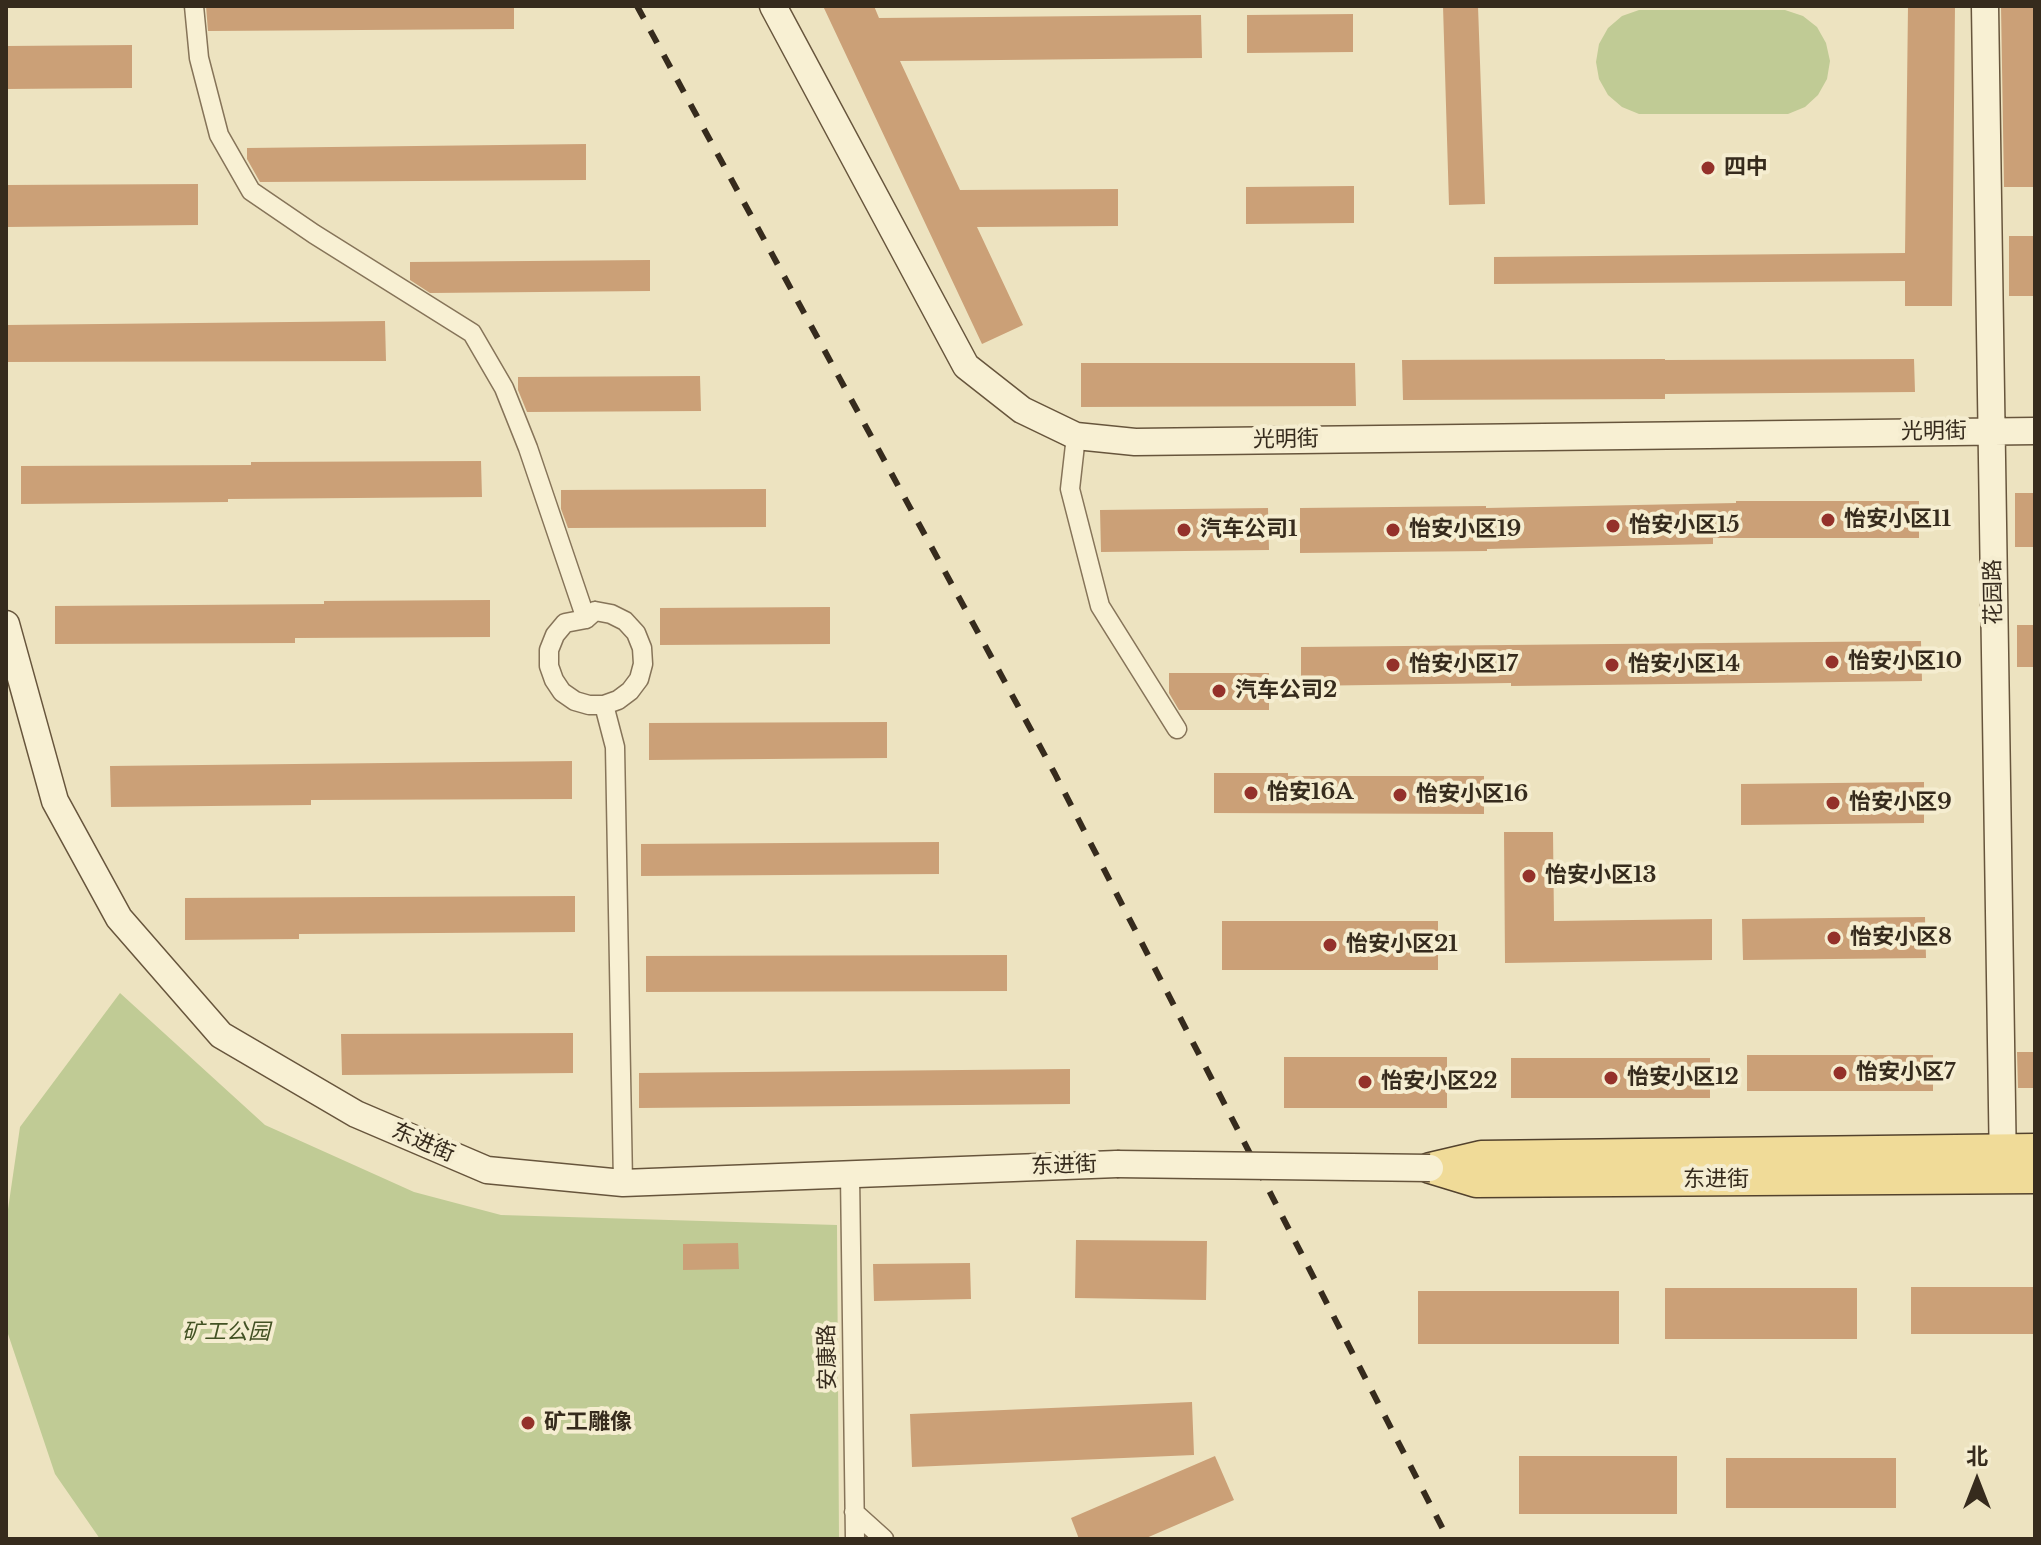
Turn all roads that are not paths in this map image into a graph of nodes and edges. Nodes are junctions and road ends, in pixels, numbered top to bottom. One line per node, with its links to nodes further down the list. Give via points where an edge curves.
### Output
1 (194, 6): 7 (street, via 199,58 219,135 251,191 472,333 504,388 528,448)
2 (773, 6): 6 (main road, 光明街, via 966,366 1022,410)
3 (1985, 6): 4 (main road, 花园路)
4 (1992, 431): 5 (main road, 光明街); 6 (main road, 光明街, via 1135,442); 12 (main road, 花园路)
5 (2035, 431)
6 (1076, 436): 10 (street, via 1070,489 1100,606)
7 (586, 619): 9 (street, via 565,623 555,635 549,666 562,692 575,701); 9 (street, via 595,611 625,621 642,648 639,679 618,700)
8 (6, 624): 16 (main road, 东进街, via 55,801 119,918 221,1035 356,1114 487,1170)
9 (604, 705): 16 (street, via 615,747)
10 (1177, 729)
11 (2035, 1149): 12 (main road, 东进街)
12 (2003, 1164): 13 (main road, 东进街, via 1481,1156); 15 (main road, 东进街)
13 (1430, 1168): 14 (main road, 东进街, bridge, via 1117,1164)
14 (850, 1175): 16 (main road, 东进街); 17 (street, 安康路)
15 (2035, 1178)
16 (623, 1183)
17 (854, 1512): 18 (street, 安康路); 19 (street)
18 (855, 1539)
19 (884, 1539)

